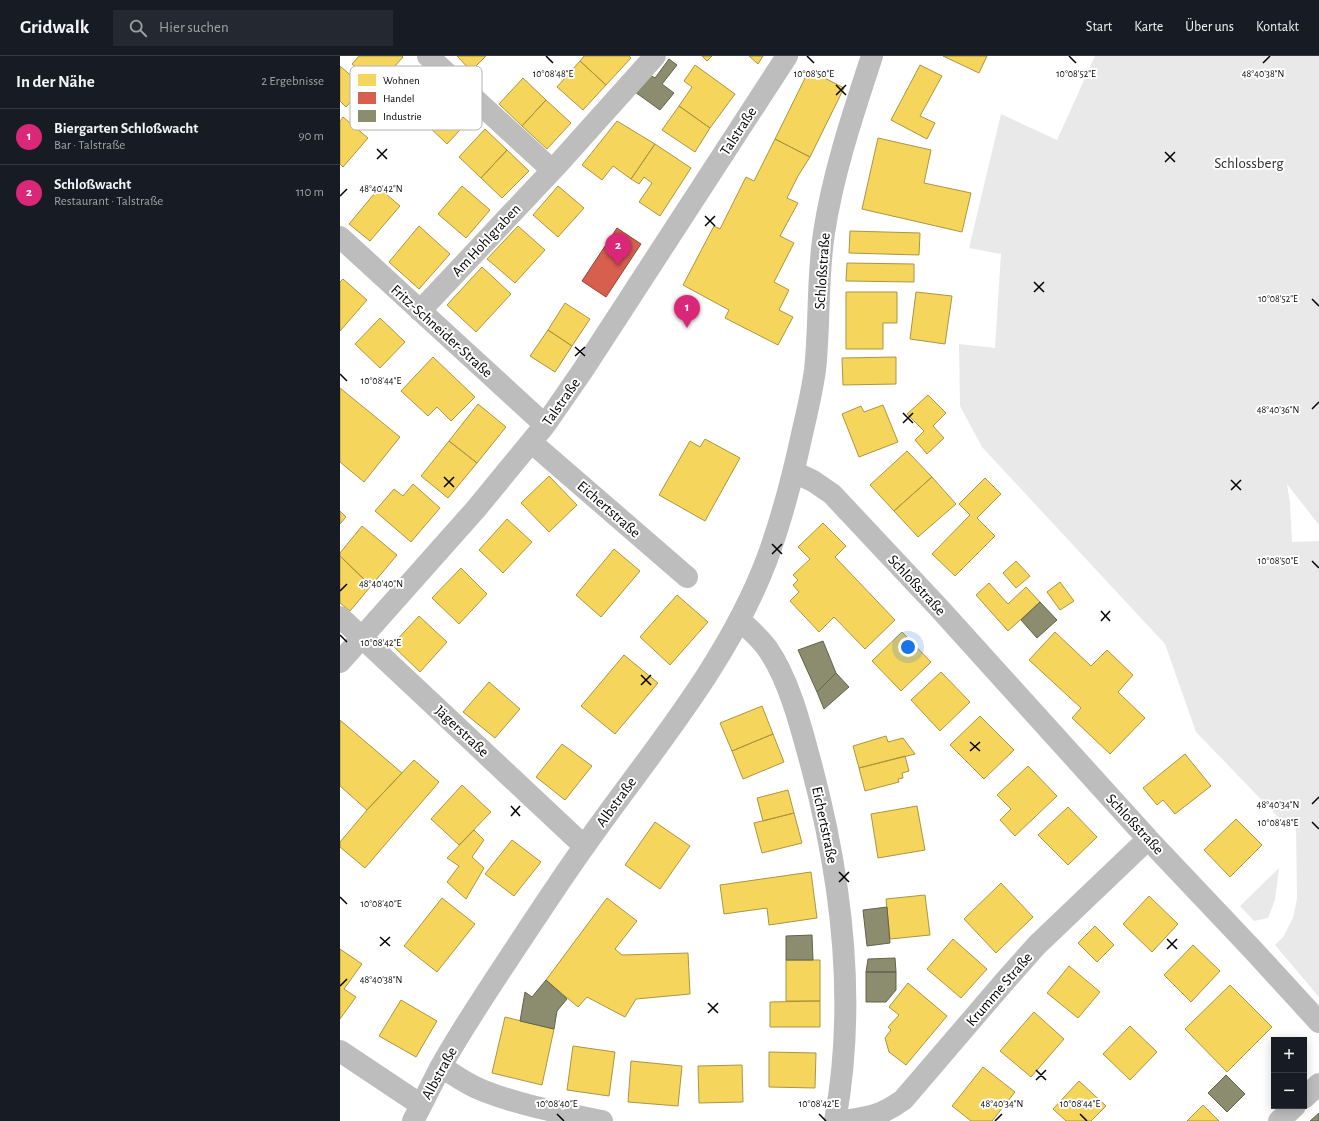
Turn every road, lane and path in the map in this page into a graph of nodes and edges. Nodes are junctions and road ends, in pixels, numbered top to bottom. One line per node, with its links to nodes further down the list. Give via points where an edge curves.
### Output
1 (428, 56): 5 (street)
2 (655, 56): 7 (street, Am Hohlgraben)
3 (787, 56): 10 (street, Talstraße, via 583,370)
4 (872, 56): 12 (street, Schloßstraße, via 829,201 823,242 815,372)
5 (439, 66)
6 (482, 106): 7 (street)
7 (552, 170): 9 (street, Am Hohlgraben)
8 (342, 242): 9 (street, Fritz-Schneider-Straße)
9 (420, 311): 10 (street, Fritz-Schneider-Straße)
10 (545, 424): 11 (street, Talstraße)
11 (531, 442): 13 (street, Eichertstraße); 16 (street, Talstraße)
12 (794, 472): 15 (street, Albstraße, via 767,560); 18 (street, Schloßstraße, via 832,494)
13 (687, 577)
14 (340, 617): 16 (street, Jägerstraße)
15 (740, 620): 19 (street, Albstraße, via 693,696); 28 (street, Eichertstraße, via 767,648 789,692 806,745 832,855 840,908 846,987 841,1091)
16 (362, 637): 17 (street, Talstraße); 19 (street, Jägerstraße)
17 (340, 662)
18 (1148, 839): 20 (street, Schloßstraße); 29 (street, Krumme Straße, via 1037,945 903,1100 886,1112 869,1118)
19 (584, 846): 22 (street, Albstraße, via 488,990)
20 (1319, 1022)
21 (340, 1051): 26 (street)
22 (441, 1066): 26 (street, Albstraße); 27 (street, via 462,1081 484,1091 540,1108)
23 (1319, 1084): 24 (street)
24 (1307, 1095)
25 (1292, 1109): 30 (street)
26 (417, 1113)
27 (602, 1121)
28 (835, 1121)
29 (844, 1121)
30 (1279, 1121)

